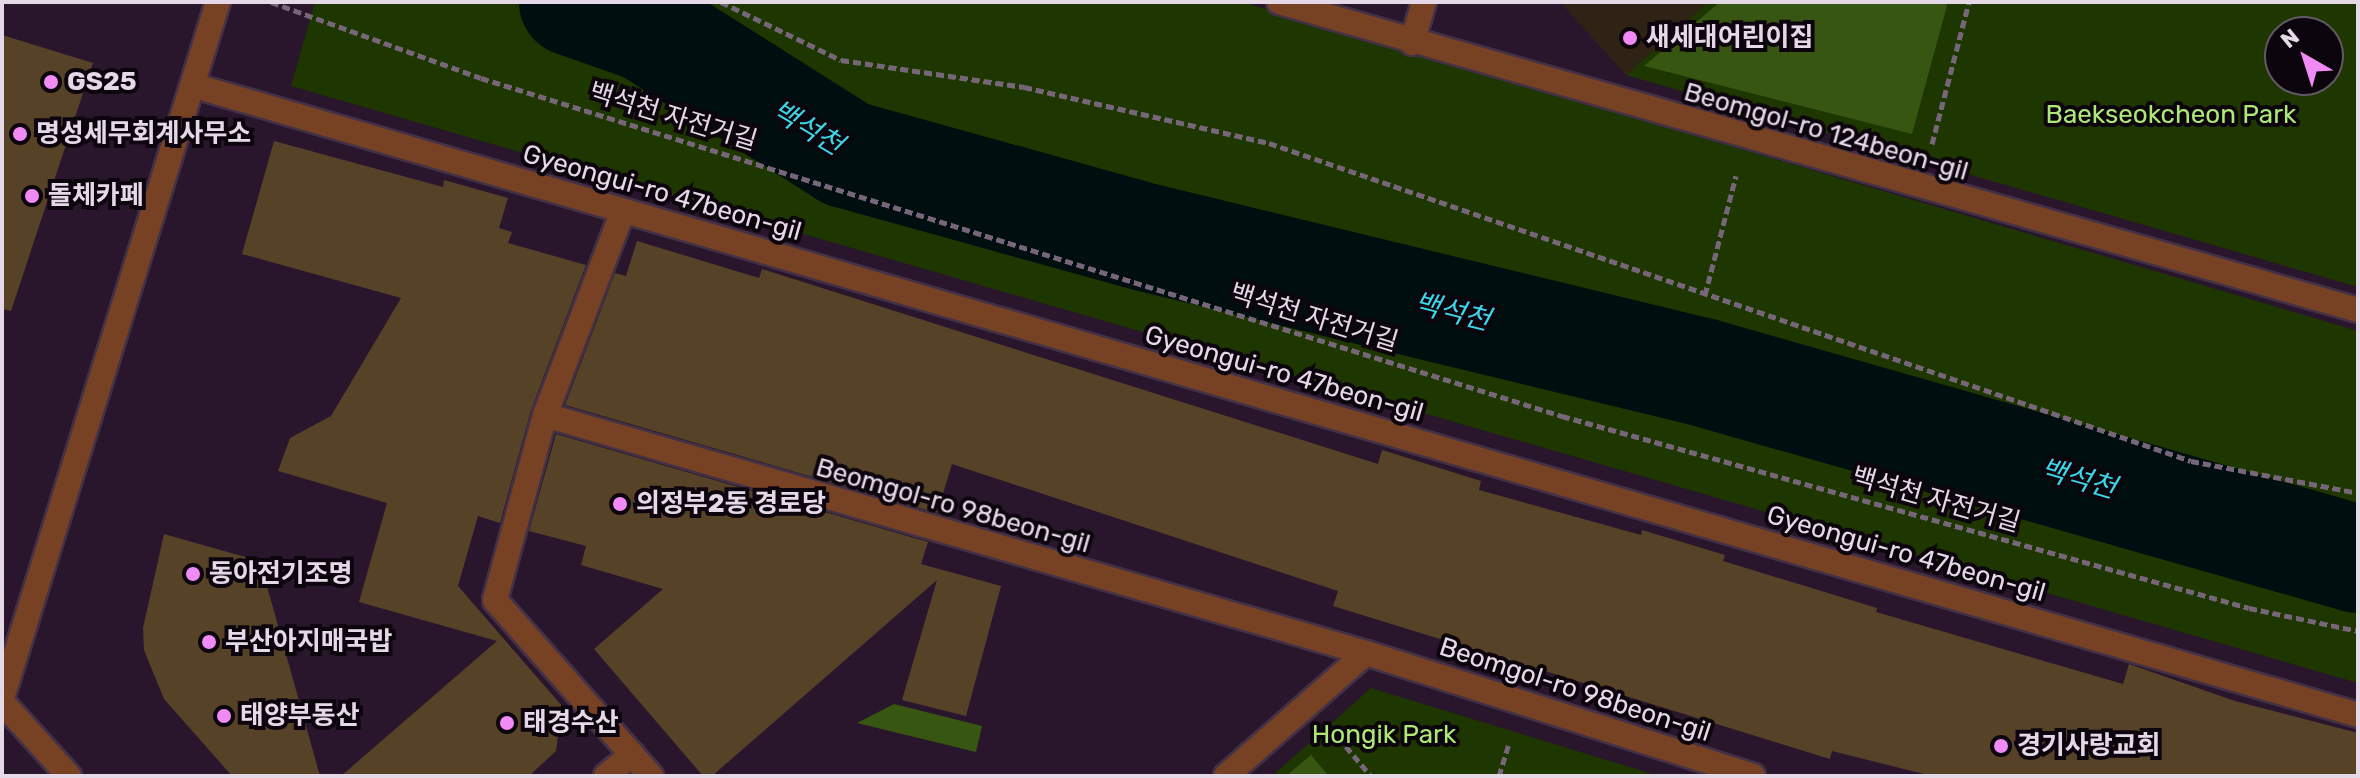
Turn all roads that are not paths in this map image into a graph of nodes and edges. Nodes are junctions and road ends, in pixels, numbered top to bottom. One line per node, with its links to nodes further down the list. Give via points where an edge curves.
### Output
1 (218, 2): 5 (street)
2 (1279, 2): 4 (street, Beomgol-ro 124beon-gil)
3 (1424, 2): 4 (street)
4 (1412, 43): 7 (street, Beomgol-ro 124beon-gil)
5 (195, 86): 6 (street, Gyeongui-ro 47beon-gil); 10 (street)
6 (623, 211): 8 (street); 11 (street, Gyeongui-ro 47beon-gil)
7 (2358, 310)
8 (545, 415): 9 (street, Beomgol-ro 98beon-gil); 12 (street, via 495,600)
9 (1366, 653): 16 (street); 17 (street, Beomgol-ro 98beon-gil)
10 (2, 700): 13 (street)
11 (2358, 715)
12 (632, 754): 14 (street); 15 (street)
13 (69, 776)
14 (606, 776)
15 (651, 776)
16 (1226, 776)
17 (1753, 776)

